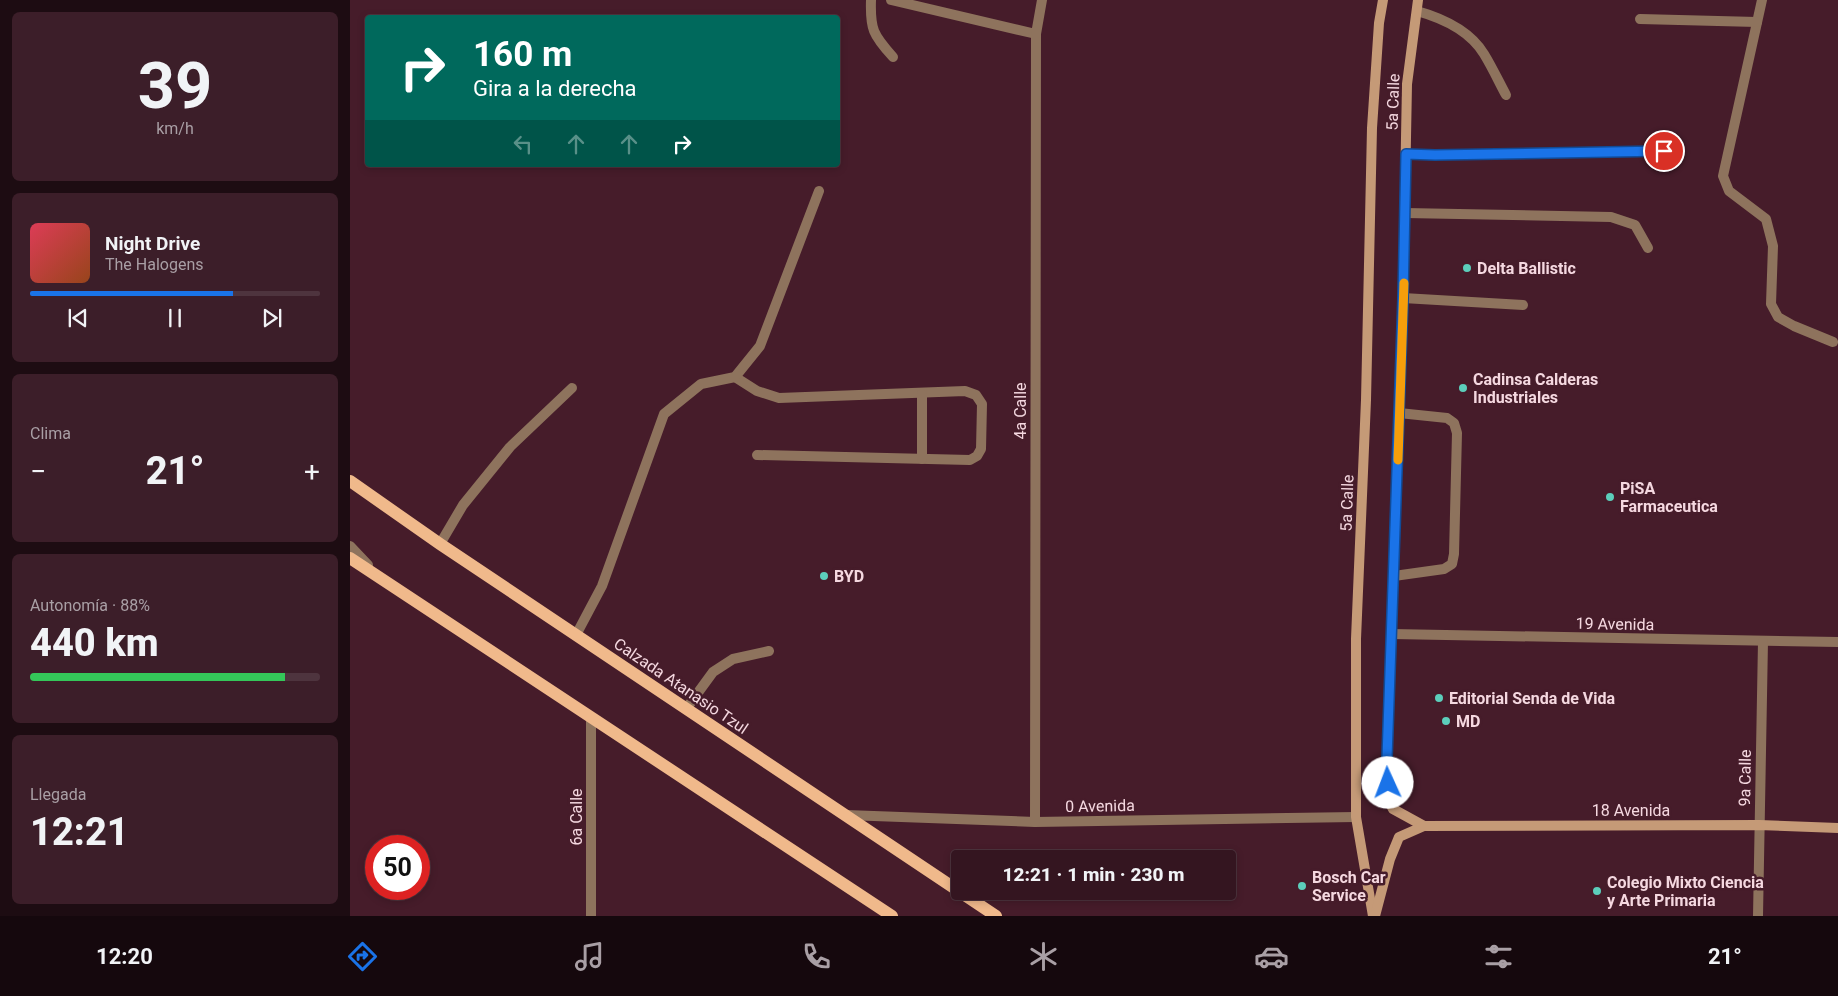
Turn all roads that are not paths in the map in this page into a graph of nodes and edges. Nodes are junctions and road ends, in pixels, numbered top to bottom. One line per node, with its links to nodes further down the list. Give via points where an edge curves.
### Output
1 (871, 0): 10 (street, via 873,30)
2 (891, 0): 9 (street)
3 (1042, 0): 9 (street, 4a Calle)
4 (1383, 0): 40 (main road, 5a Calle, via 1372,128 1366,400 1356,639)
5 (1762, 0): 8 (street)
6 (1417, 5): 11 (street, via 1465,34 1483,52); 13 (main road, 5a Calle, via 1407,84)
7 (1640, 19): 8 (street)
8 (1757, 22): 19 (street, via 1723,176 1729,191 1766,219 1773,246 1771,304 1778,317)
9 (1036, 34): 41 (street, 4a Calle)
10 (893, 57)
11 (1506, 95)
12 (1664, 151): 13 (street)
13 (1406, 154): 15 (main road, 5a Calle)
14 (819, 191): 20 (street, via 760,346)
15 (1404, 213): 16 (street, via 1611,217 1635,225); 17 (main road, 5a Calle)
16 (1648, 248)
17 (1403, 298): 18 (street); 23 (main road, 5a Calle)
18 (1523, 305)
19 (1833, 342)
20 (735, 377): 22 (street, via 757,391 779,398); 32 (street, via 701,384 664,414 602,586)
21 (572, 388): 27 (street, via 510,447 463,505)
22 (922, 394): 25 (street); 25 (street, via 965,391 976,395 982,404 981,449 977,456 970,460)
23 (1399, 413): 30 (main road, 5a Calle); 30 (street, via 1447,418 1454,423 1457,433 1454,554 1452,564 1444,569)
24 (757, 455): 25 (street)
25 (922, 459)
26 (350, 481): 27 (main road, Calzada Atanasio Tzul)
27 (440, 544): 32 (main road, Calzada Atanasio Tzul)
28 (350, 546): 31 (street)
29 (350, 558): 31 (main road)
30 (1394, 576): 33 (main road, 5a Calle)
31 (380, 578): 38 (main road)
32 (576, 634): 37 (main road, Calzada Atanasio Tzul)
33 (1392, 634): 34 (street, 19 Avenida); 43 (main road, 5a Calle, via 1387,798 1393,809)
34 (1763, 641): 35 (street, 19 Avenida); 42 (street, 9a Calle)
35 (1838, 642)
36 (769, 650): 37 (street, via 733,659 713,672)
37 (686, 709): 39 (main road, Calzada Atanasio Tzul)
38 (591, 717): 45 (street, 6a Calle); 46 (main road)
39 (845, 815): 41 (street, 0 Avenida); 47 (main road, Calzada Atanasio Tzul)
40 (1356, 817): 41 (street, 0 Avenida); 48 (main road, 5a Calle)
41 (1035, 822)
42 (1759, 825): 43 (main road, 18 Avenida); 44 (main road, 18 Avenida); 49 (street, 9a Calle)
43 (1424, 826): 48 (main road, 5a Calle, via 1399,837)
44 (1838, 828)
45 (591, 916)
46 (892, 916)
47 (996, 916)
48 (1374, 916)
49 (1758, 916)

